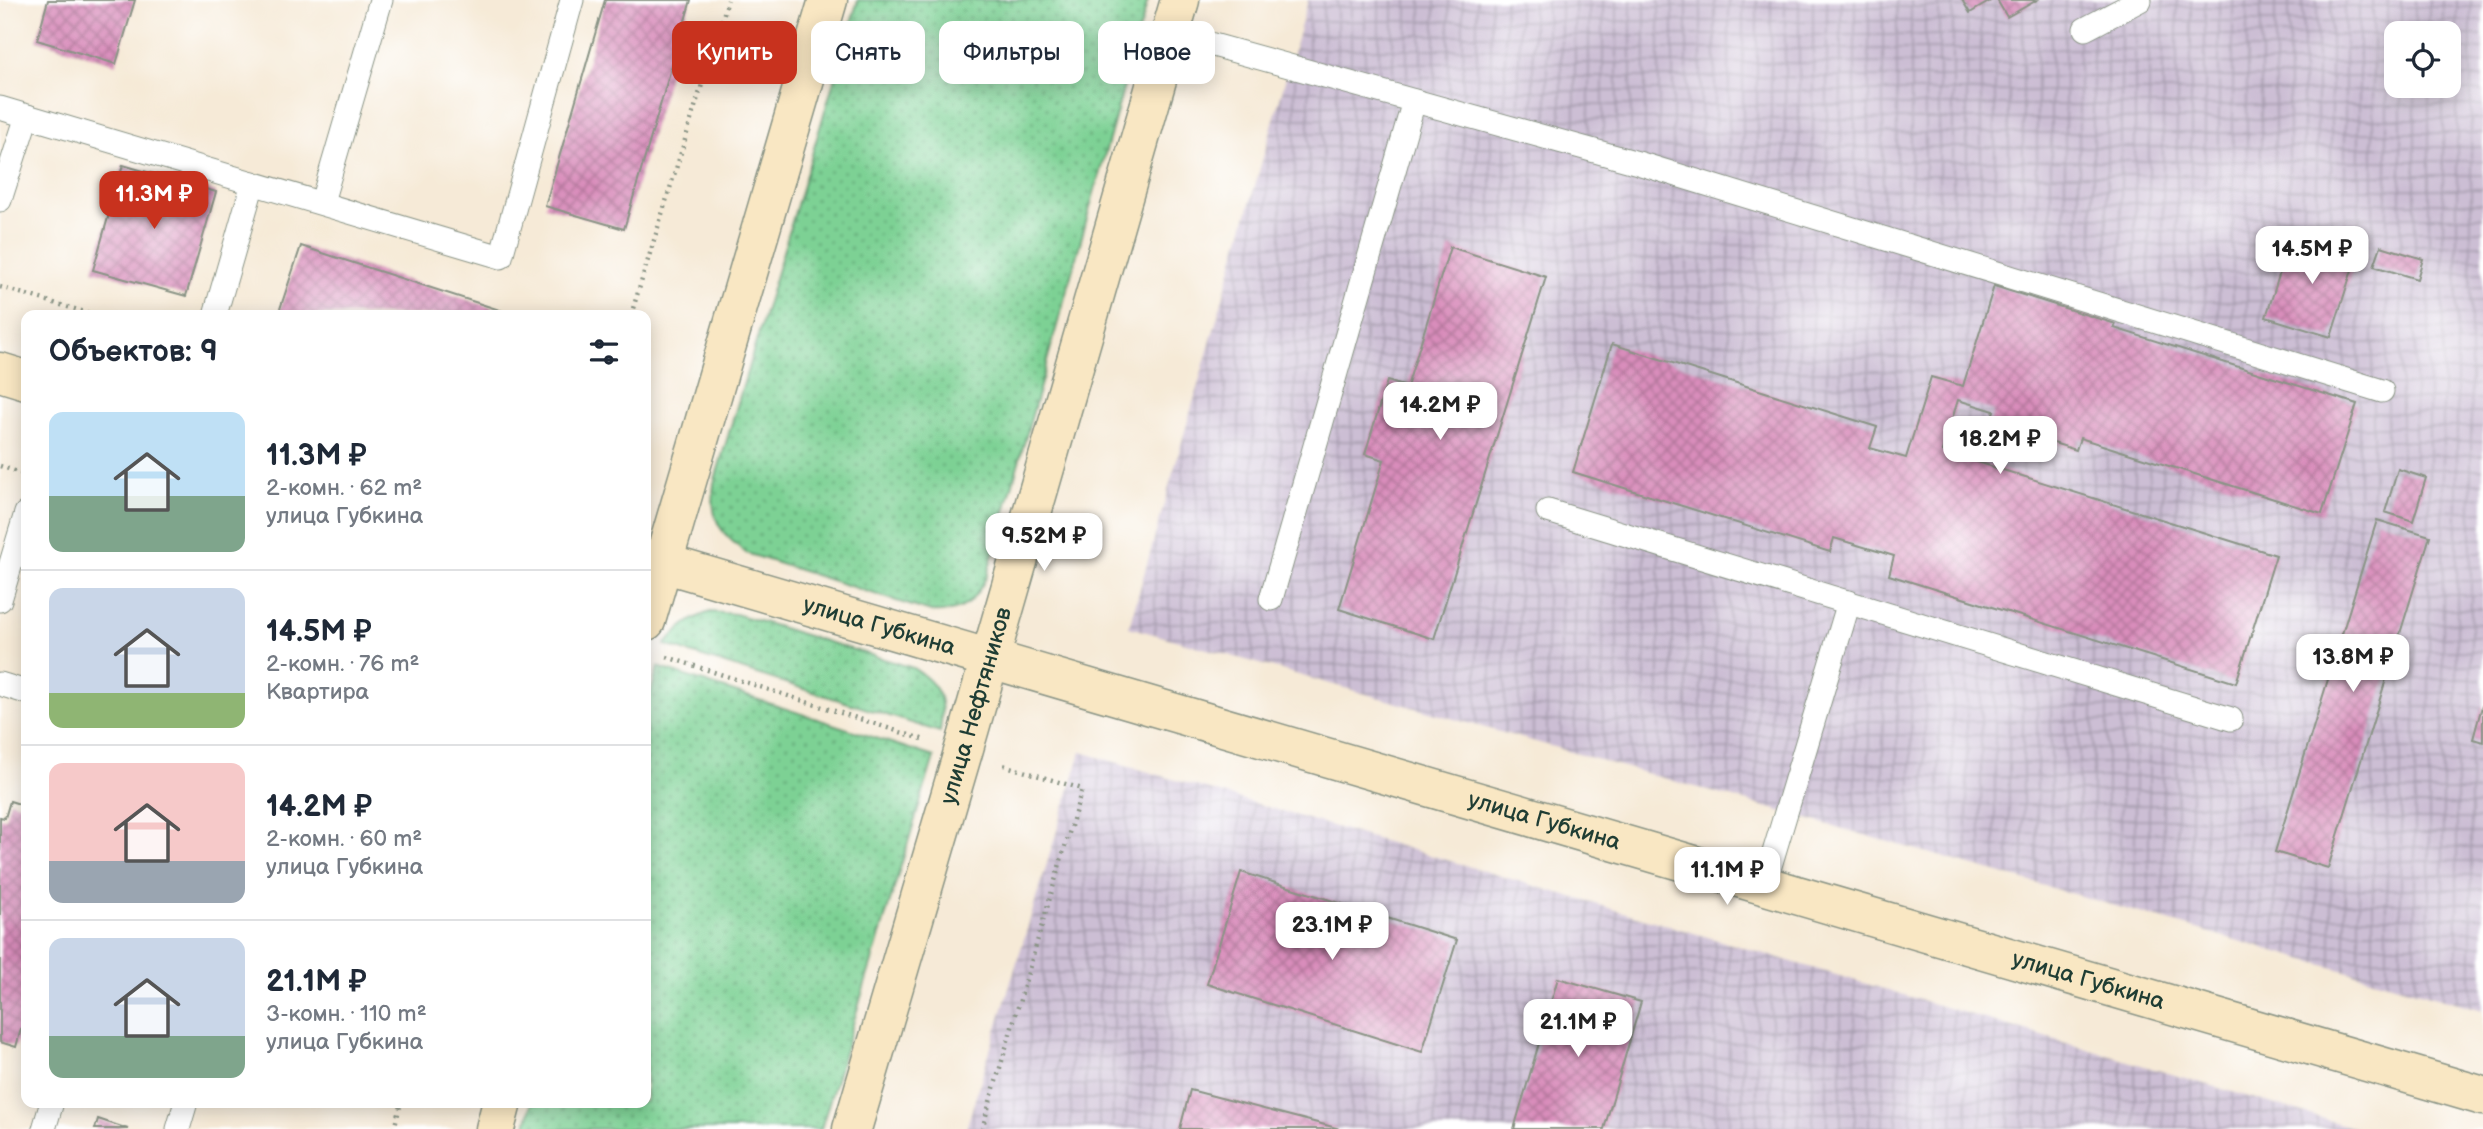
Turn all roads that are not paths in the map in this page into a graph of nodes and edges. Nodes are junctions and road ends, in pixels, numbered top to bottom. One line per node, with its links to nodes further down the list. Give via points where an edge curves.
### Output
1 (381, 0): 12 (lane)
2 (572, 0): 12 (lane, via 501,257)
3 (828, 0): 19 (main road)
4 (2140, 0): 6 (lane)
5 (1175, 16): 7 (lane); 24 (main road, улица Нефтяников)
6 (2085, 29)
7 (1414, 101): 16 (lane, via 1638,163); 21 (lane)
8 (0, 108): 9 (lane)
9 (27, 116): 10 (lane); 11 (lane)
10 (253, 183): 12 (lane); 13 (lane)
11 (0, 200)
12 (322, 202)
13 (216, 310)
14 (0, 372): 15 (main road)
15 (21, 378)
16 (2382, 391)
17 (1548, 511): 23 (lane)
18 (21, 530): 22 (lane)
19 (655, 561): 20 (main road); 24 (main road, улица Губкина)
20 (651, 588)
21 (1270, 599)
22 (0, 600)
23 (1849, 602): 27 (lane); 28 (lane)
24 (989, 658): 28 (main road, улица Губкина); 36 (main road, улица Нефтяников)
25 (0, 684): 26 (lane)
26 (21, 690)
27 (2231, 719)
28 (1764, 886): 29 (main road, улица Губкина)
29 (2483, 1096)
30 (50, 1108): 33 (lane)
31 (184, 1108): 34 (lane)
32 (500, 1108): 35 (main road)
33 (44, 1129)
34 (178, 1129)
35 (495, 1129)
36 (852, 1129)

